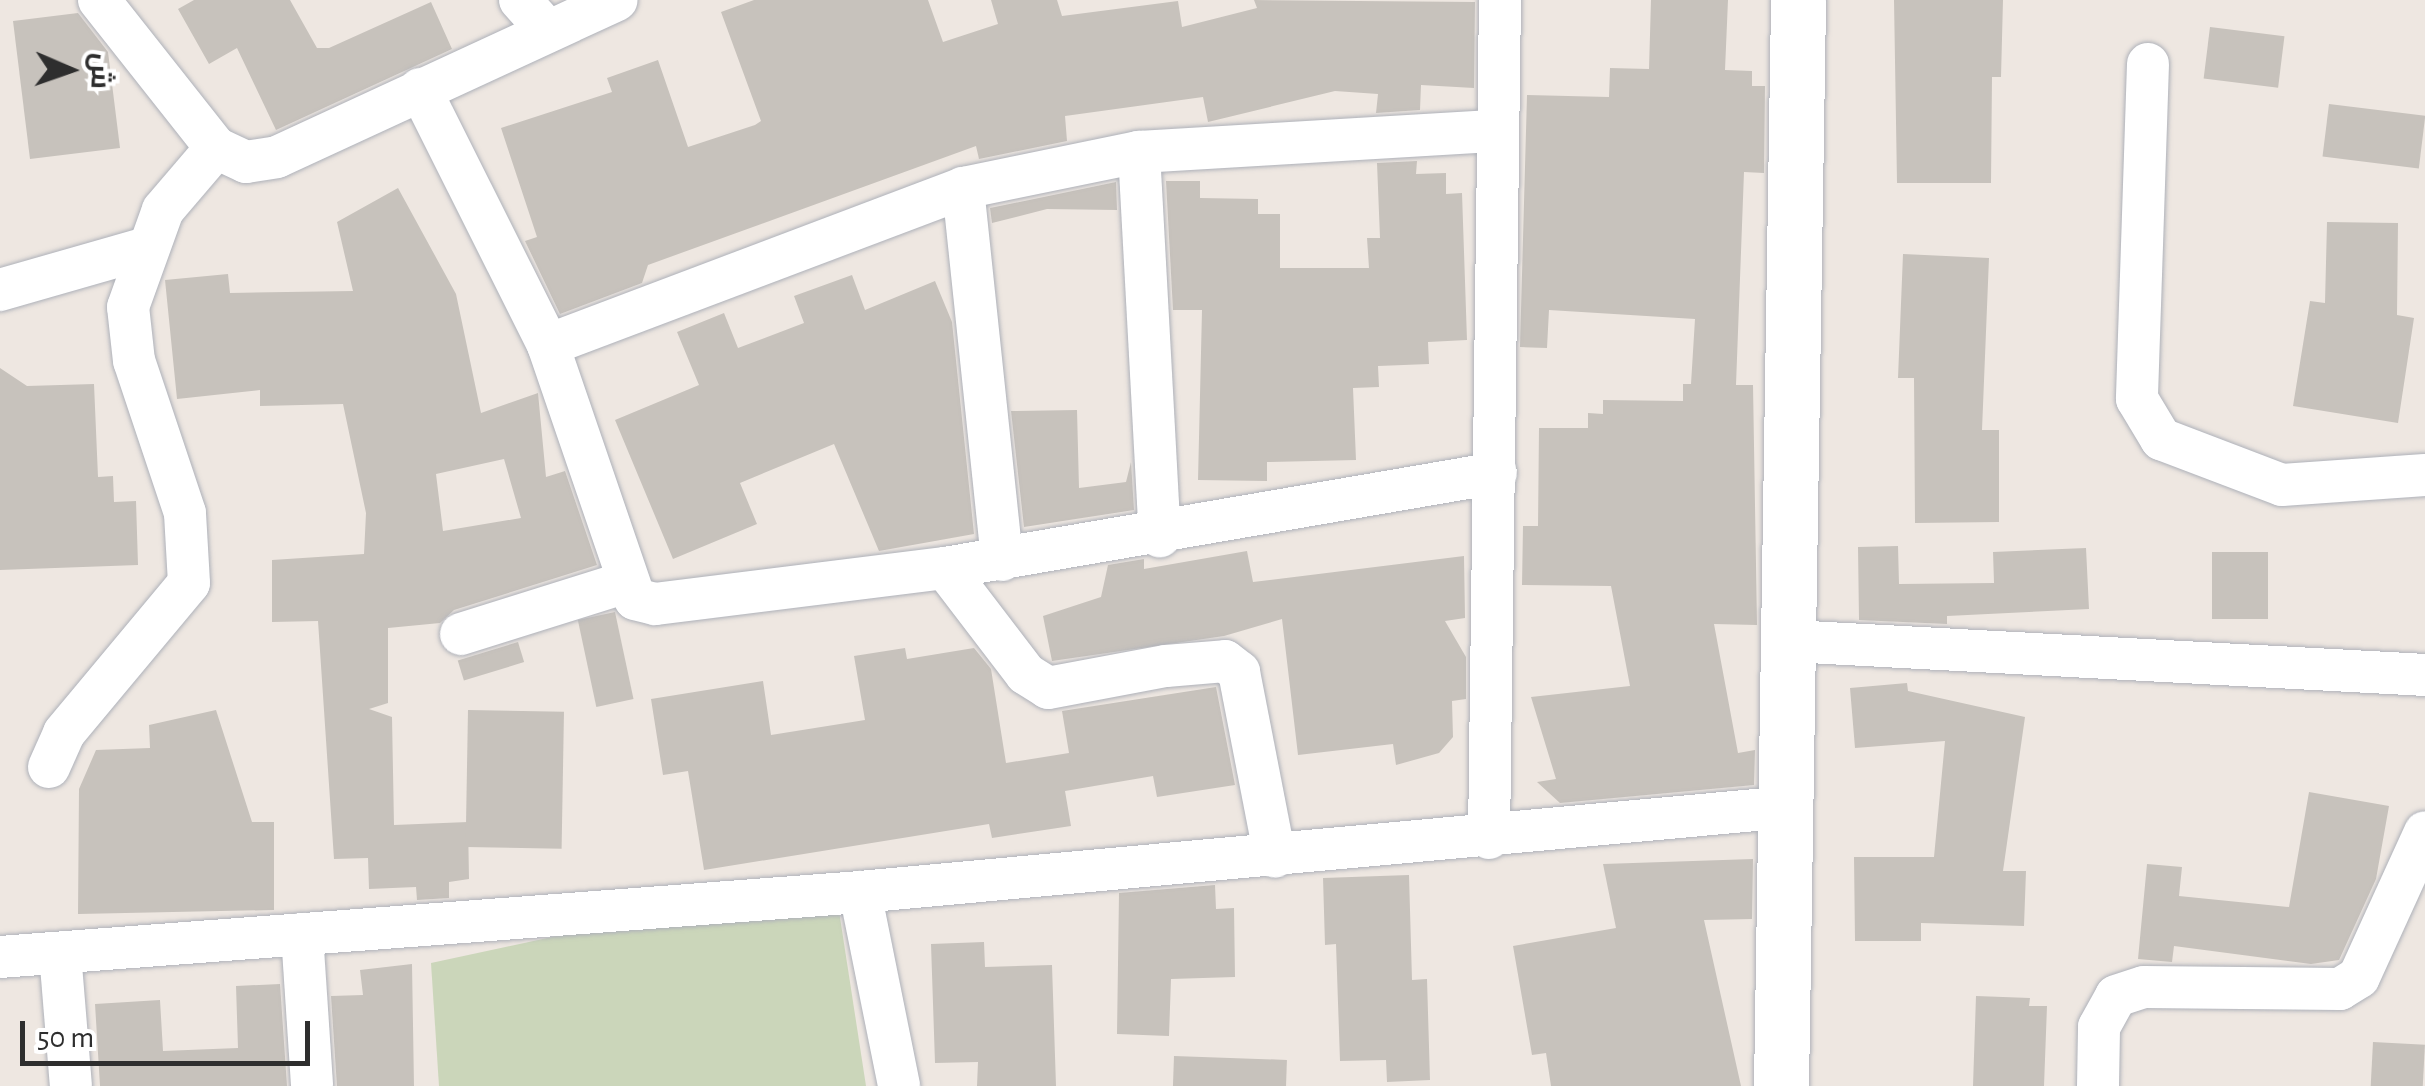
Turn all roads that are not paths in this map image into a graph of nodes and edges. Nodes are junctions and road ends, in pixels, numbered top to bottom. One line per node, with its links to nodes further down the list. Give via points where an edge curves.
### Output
1 (99, 0): 10 (street)
2 (520, 0): 6 (street)
3 (617, 0): 6 (street)
4 (1500, 0): 9 (street)
5 (1798, 0): 23 (street)
6 (548, 31): 8 (street)
7 (2148, 64): 17 (street, via 2137,398 2161,439 2282,485)
8 (420, 89): 10 (street, via 278,157 246,162); 15 (street)
9 (1496, 131): 11 (street); 16 (street)
10 (216, 148): 13 (street, via 162,210)
11 (1138, 152): 12 (street); 18 (street)
12 (963, 188): 15 (street); 19 (street)
13 (142, 249): 14 (street); 25 (street, via 128,307 134,361 185,512 189,583 64,733)
14 (0, 290)
15 (548, 345): 21 (street)
16 (1496, 473): 18 (street); 28 (street)
17 (2425, 475)
18 (1160, 536): 19 (street)
19 (1002, 560): 20 (street)
20 (945, 568): 21 (street, via 655,604 635,599); 29 (street, via 1026,674 1048,688 1166,666 1226,661 1239,672)
21 (624, 583): 22 (street)
22 (460, 634)
23 (1790, 641): 24 (street); 26 (street)
24 (2425, 675)
25 (48, 767)
26 (1788, 807): 28 (street); 37 (street)
27 (2425, 832): 38 (street, via 2359,977 2340,989 2144,986 2116,996 2099,1027)
28 (1489, 838): 29 (street)
29 (1274, 857): 30 (street)
30 (860, 892): 31 (street); 36 (street)
31 (302, 934): 32 (street); 35 (street)
32 (60, 953): 33 (street); 34 (street)
33 (0, 958)
34 (72, 1086)
35 (312, 1086)
36 (899, 1086)
37 (1782, 1086)
38 (2098, 1086)

